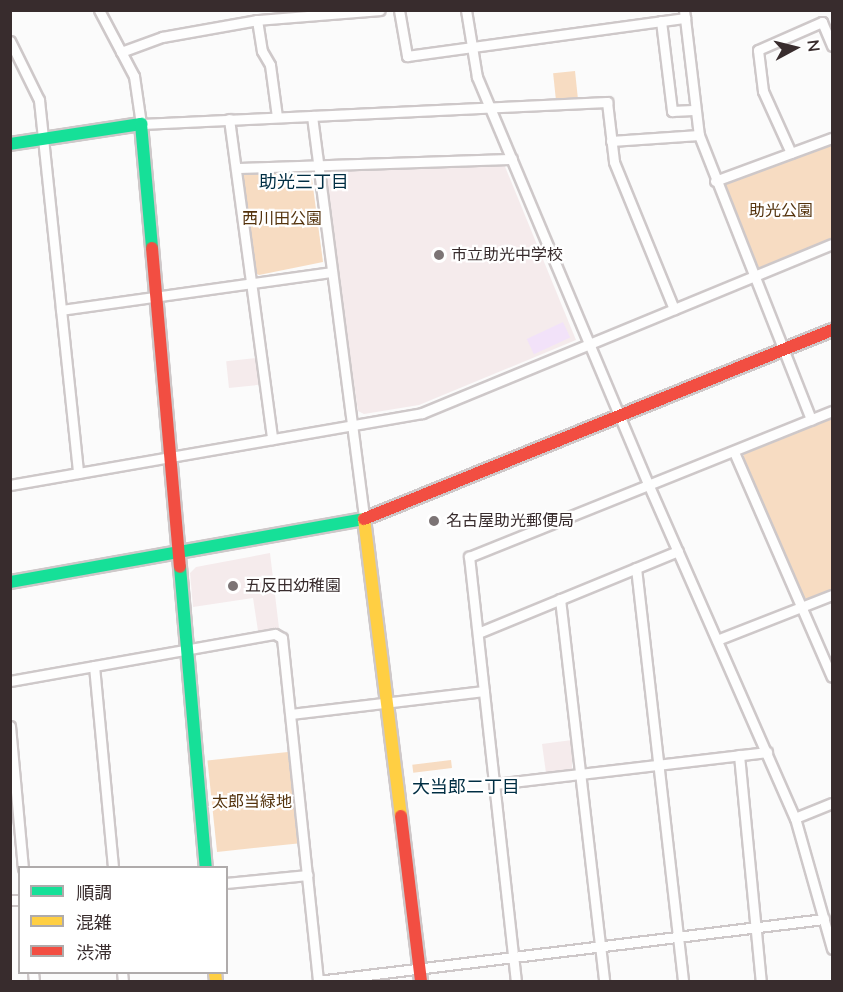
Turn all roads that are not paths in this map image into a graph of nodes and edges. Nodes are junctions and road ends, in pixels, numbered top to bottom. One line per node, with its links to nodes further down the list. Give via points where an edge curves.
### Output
1 (99, 10): 11 (street)
2 (380, 10): 6 (street)
3 (399, 10): 10 (street, via 406,56)
4 (466, 10): 10 (street)
5 (684, 14): 7 (street); 13 (street)
6 (257, 20): 11 (street, via 162,37); 15 (street, via 262,51 270,64)
7 (661, 21): 10 (street); 13 (street, via 672,111)
8 (10, 41): 20 (street, via 39,100)
9 (832, 46): 23 (street, via 822,22 758,50 763,91)
10 (473, 47): 12 (street, via 477,77)
11 (121, 52): 17 (street, via 134,76)
12 (491, 110): 14 (street); 21 (street, via 607,102); 24 (street)
13 (693, 110): 18 (street)
14 (312, 116): 15 (street); 25 (street)
15 (277, 117): 16 (street)
16 (229, 119): 17 (street); 26 (street)
17 (141, 124): 20 (street); 32 (street)
18 (699, 135): 21 (street); 27 (street)
19 (832, 138): 23 (street)
20 (44, 139): 22 (street); 34 (street)
21 (611, 141): 33 (street, via 614,162)
22 (10, 144)
23 (790, 153): 27 (street)
24 (512, 159): 25 (street); 36 (street)
25 (318, 165): 26 (street); 29 (street)
26 (236, 168): 31 (street)
27 (715, 181): 30 (street)
28 (832, 244): 30 (street)
29 (331, 272): 31 (street); 41 (street)
30 (752, 277): 33 (street); 37 (street)
31 (251, 284): 32 (street); 42 (street)
32 (156, 297): 34 (street); 44 (street)
33 (674, 309): 36 (street)
34 (61, 310): 45 (street)
35 (832, 330): 37 (street)
36 (590, 343): 39 (street); 41 (street, via 422,413)
37 (783, 350): 39 (street); 40 (street)
38 (832, 411): 40 (street)
39 (620, 416): 47 (street); 48 (street)
40 (811, 420): 43 (street)
41 (352, 425): 42 (street); 48 (street)
42 (272, 439): 44 (street)
43 (734, 452): 47 (street); 55 (street)
44 (171, 457): 45 (street); 50 (street)
45 (78, 473): 46 (street)
46 (10, 485)
47 (649, 486): 49 (street); 56 (street, via 469,557)
48 (364, 519): 50 (street); 63 (street)
49 (678, 551): 51 (street); 57 (street)
50 (179, 552): 52 (street); 58 (street)
51 (636, 568): 54 (street); 68 (street)
52 (10, 582)
53 (832, 595): 55 (street)
54 (560, 599): 56 (street); 69 (street)
55 (802, 607): 57 (street); 60 (street)
56 (478, 633): 62 (street)
57 (717, 640): 66 (street)
58 (187, 649): 59 (street); 64 (street, via 275,634 282,638); 75 (street)
59 (94, 666): 61 (street); 74 (street)
60 (832, 677)
61 (10, 681)
62 (484, 691): 63 (street); 70 (street)
63 (388, 702): 64 (street); 84 (street)
64 (291, 714): 76 (street)
65 (10, 726): 73 (street)
66 (766, 752): 67 (street); 72 (street)
67 (739, 755): 68 (street); 79 (street)
68 (658, 765): 69 (street); 80 (street)
69 (581, 773): 70 (street); 81 (street)
70 (495, 784): 83 (street)
71 (832, 803): 72 (street)
72 (795, 818): 78 (street)
73 (23, 866)
74 (113, 866)
75 (206, 866)
76 (308, 876): 77 (street); 85 (street)
77 (228, 883)
78 (824, 919): 79 (street); 82 (street)
79 (756, 927): 80 (street); 90 (street)
80 (679, 936): 81 (street); 89 (street)
81 (602, 946): 83 (street); 88 (street)
82 (832, 949)
83 (515, 957): 84 (street); 87 (street)
84 (419, 968): 85 (street); 86 (street)
85 (318, 981)
86 (421, 981)
87 (516, 981)
88 (604, 981)
89 (683, 981)
90 (761, 981)

